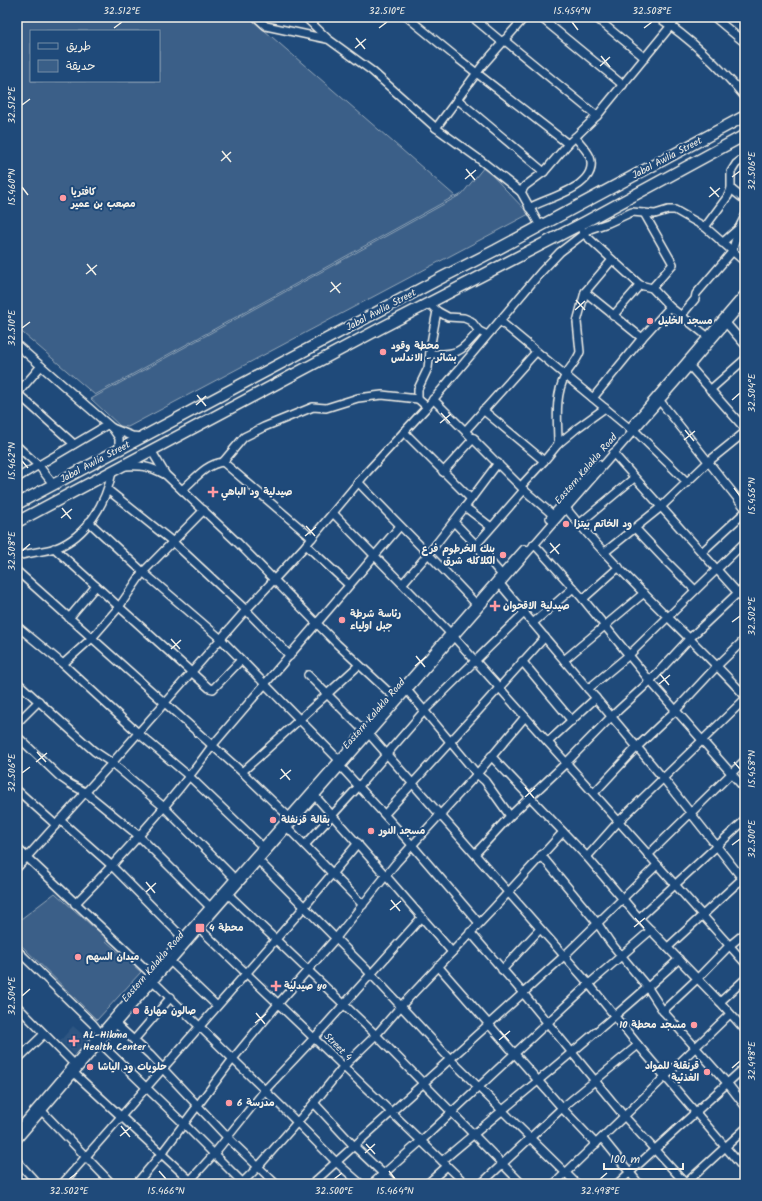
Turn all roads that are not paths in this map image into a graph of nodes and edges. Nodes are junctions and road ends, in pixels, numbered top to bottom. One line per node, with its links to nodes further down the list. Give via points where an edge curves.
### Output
1 (256, 17): 12 (street, via 266,26)
2 (305, 17): 12 (street)
3 (407, 17): 16 (street)
4 (472, 17): 13 (street)
5 (525, 17): 13 (street)
6 (540, 17): 17 (street)
7 (595, 17): 15 (street)
8 (658, 17): 11 (street)
9 (678, 17): 11 (street)
10 (714, 17): 14 (street)
11 (671, 26): 15 (street); 18 (street, via 705,55)
12 (328, 39): 22 (street, via 372,71)
13 (503, 41): 16 (street); 20 (street)
14 (745, 43)
15 (645, 58): 17 (street)
16 (476, 73): 19 (street); 25 (street)
17 (623, 85): 20 (street)
18 (745, 97)
19 (457, 98): 22 (street); 27 (street)
20 (597, 116): 24 (street)
21 (745, 116): 34 (highway, Jabal Awlia Street)
22 (436, 128): 29 (street)
23 (745, 135): 37 (highway, Jabal Awlia Street)
24 (576, 137): 25 (street); 31 (street, via 589,156 591,168 586,179)
25 (568, 144): 27 (street)
26 (745, 157): 28 (street, via 731,172)
27 (544, 172): 29 (street)
28 (731, 189): 30 (street); 35 (street)
29 (520, 192): 31 (street)
30 (745, 200)
31 (529, 208): 34 (street)
32 (644, 213): 35 (street, via 655,214 675,210); 37 (street, via 632,212 596,227); 46 (street, via 673,264)
33 (745, 216): 36 (street)
34 (540, 226): 42 (highway, Jabal Awlia Street)
35 (705, 227): 38 (street)
36 (739, 228): 38 (street); 39 (street)
37 (581, 229): 40 (street); 45 (highway, Jabal Awlia Street); 56 (street)
38 (722, 243): 39 (street)
39 (732, 252): 41 (street); 55 (street)
40 (612, 260): 44 (street); 47 (street)
41 (745, 262)
42 (460, 269): 43 (highway, Jabal Awlia Street); 45 (highway)
43 (442, 277): 49 (highway); 84 (highway, Jabal Awlia Street)
44 (640, 285): 46 (street); 54 (street)
45 (463, 286): 49 (highway, Jabal Awlia Street)
46 (652, 288): 52 (street)
47 (585, 292): 54 (street); 69 (street, via 578,322 580,352)
48 (745, 292): 60 (street, Eastern Kalakla Road)
49 (442, 296): 51 (highway, Jabal Awlia Street)
50 (745, 301): 57 (street, Eastern Kalakla Road)
51 (429, 303): 53 (street); 90 (highway, Jabal Awlia Street)
52 (670, 307): 55 (street); 61 (street)
53 (437, 311): 58 (street, via 448,317 471,321); 65 (street)
54 (613, 316): 61 (street)
55 (681, 316): 60 (street)
56 (500, 321): 59 (street); 64 (street)
57 (726, 323): 63 (street); 67 (street, Eastern Kalakla Road)
58 (479, 331): 59 (street); 65 (street, via 455,354)
59 (487, 335): 72 (street)
60 (707, 336): 67 (street, Eastern Kalakla Road)
61 (642, 338): 73 (street)
62 (17, 345): 68 (street)
63 (745, 345)
64 (536, 352): 69 (street); 78 (street)
65 (430, 354): 74 (street, via 428,368 418,389)
66 (745, 359): 70 (street)
67 (688, 364): 70 (street); 75 (street, Eastern Kalakla Road); 80 (street, Eastern Kalakla Road)
68 (41, 366): 71 (street); 79 (street)
69 (565, 376): 73 (street); 87 (street, via 558,396)
70 (710, 390): 82 (street)
71 (17, 393): 86 (street)
72 (433, 398): 76 (street); 81 (street)
73 (593, 398): 77 (street)
74 (418, 399): 76 (street); 93 (street, via 382,394 326,408 313,407 244,437)
75 (660, 401): 80 (street, Eastern Kalakla Road); 94 (street)
76 (427, 407): 83 (street)
77 (605, 408): 80 (street); 87 (street)
78 (483, 410): 81 (street); 92 (street)
79 (110, 427): 84 (street, via 132,436); 86 (street); 89 (street, via 119,438)
80 (631, 429): 91 (street, Eastern Kalakla Road); 104 (street); 118 (street, Eastern Kalakla Road)
81 (466, 430): 85 (street)
82 (745, 430): 94 (street)
83 (404, 432): 99 (street); 103 (street)
84 (142, 437): 89 (highway, Jabal Awlia Street)
85 (474, 438): 95 (street); 99 (street)
86 (74, 444): 96 (street)
87 (558, 444): 92 (street)
88 (17, 446): 96 (street)
89 (119, 449): 105 (highway, Jabal Awlia Street)
90 (151, 450): 97 (highway, Jabal Awlia Street); 100 (street)
91 (613, 454): 102 (street); 113 (street, Eastern Kalakla Road)
92 (544, 461): 106 (street)
93 (223, 462): 108 (street, via 207,467); 126 (street)
94 (708, 462): 104 (street); 114 (street)
95 (498, 463): 106 (street); 109 (street)
96 (39, 466): 101 (street); 105 (street)
97 (122, 467): 98 (highway, Jabal Awlia Street); 100 (street, via 146,466)
98 (112, 472): 107 (street); 119 (highway, Jabal Awlia Street)
99 (443, 472): 109 (street)
100 (166, 475): 108 (street)
101 (17, 478)
102 (634, 478): 112 (street); 122 (street)
103 (358, 482): 117 (street); 123 (street)
104 (687, 482): 112 (street)
105 (54, 484): 110 (highway, Jabal Awlia Street)
106 (522, 488): 118 (street); 124 (street)
107 (108, 490): 120 (street); 127 (street)
108 (182, 490): 115 (street)
109 (471, 499): 111 (street)
110 (17, 504)
111 (465, 507): 121 (street); 124 (street)
112 (661, 507): 125 (street); 134 (street)
113 (566, 508): 122 (street); 129 (street, Eastern Kalakla Road)
114 (745, 508)
115 (204, 510): 127 (street); 143 (street)
116 (745, 512): 134 (street)
117 (333, 513): 126 (street); 137 (street)
118 (553, 515): 142 (street, Eastern Kalakla Road)
119 (17, 522)
120 (89, 522): 132 (street, via 78,536); 141 (street)
121 (454, 522): 131 (street); 135 (street)
122 (578, 524): 133 (street)
123 (400, 526): 135 (street); 137 (street)
124 (491, 527): 131 (street)
125 (635, 528): 133 (street); 150 (street)
126 (312, 538): 130 (street)
127 (173, 542): 141 (street); 157 (street)
128 (745, 542): 139 (street)
129 (534, 544): 145 (street, Eastern Kalakla Road); 149 (street)
130 (306, 545): 143 (street); 146 (street)
131 (476, 545): 142 (street)
132 (54, 548): 136 (street); 147 (street)
133 (605, 552): 138 (street)
134 (702, 552): 139 (street)
135 (429, 553): 144 (street); 155 (street)
136 (17, 556)
137 (375, 556): 144 (street); 146 (street)
138 (619, 567): 151 (street); 153 (street)
139 (717, 569): 150 (street); 152 (street)
140 (17, 570): 160 (street)
141 (143, 572): 156 (street); 169 (street)
142 (501, 574): 155 (street, Eastern Kalakla Road)
143 (275, 580): 157 (street); 162 (street)
144 (403, 583): 165 (street)
145 (500, 584): 158 (street); 165 (street, Eastern Kalakla Road)
146 (349, 585): 162 (street)
147 (96, 586): 156 (street); 160 (street)
148 (745, 586): 152 (street)
149 (573, 588): 153 (street); 161 (street)
150 (695, 590): 159 (street)
151 (644, 593): 159 (street); 164 (street)
152 (738, 593): 154 (street); 168 (street)
153 (583, 599): 164 (street)
154 (745, 601)
155 (476, 604): 165 (street, Eastern Kalakla Road)
156 (119, 607): 167 (street); 180 (street)
157 (246, 610): 169 (street); 172 (street)
158 (525, 612): 161 (street); 174 (street)
159 (668, 616): 168 (street); 171 (street)
160 (69, 618): 167 (street)
161 (534, 623): 166 (street)
162 (317, 624): 172 (street); 178 (street)
163 (17, 626): 177 (street)
164 (604, 626): 171 (street); 175 (street)
165 (452, 635): 174 (street); 187 (street, Eastern Kalakla Road); 190 (street, Eastern Kalakla Road)
166 (545, 637): 175 (street); 176 (street)
167 (92, 638): 177 (street); 194 (street)
168 (690, 638): 179 (street); 182 (street)
169 (221, 639): 173 (street); 180 (street)
170 (745, 639): 179 (street)
171 (629, 655): 182 (street); 186 (street)
172 (290, 656): 184 (street)
173 (241, 660): 180 (street, via 211,689); 184 (street)
174 (474, 660): 185 (street); 195 (street)
175 (564, 660): 186 (street)
176 (522, 661): 185 (street); 200 (street)
177 (63, 664): 203 (street)
178 (359, 665): 188 (street); 190 (street)
179 (717, 666): 189 (street); 196 (street)
180 (192, 672): 194 (street)
181 (308, 675): 188 (street)
182 (650, 681): 196 (street); 197 (street)
183 (17, 682): 193 (street)
184 (265, 685): 199 (street); 208 (street)
185 (498, 688): 198 (street); 205 (street)
186 (588, 689): 191 (street)
187 (408, 690): 195 (street); 202 (street, Eastern Kalakla Road)
188 (328, 694): 199 (street); 202 (street)
189 (745, 696)
190 (394, 697): 202 (street, Eastern Kalakla Road)
191 (596, 698): 197 (street); 200 (street)
192 (745, 700): 206 (street)
193 (39, 701): 201 (street); 213 (street, via 94,751)
194 (164, 702): 203 (street); 208 (street)
195 (425, 710): 205 (street); 210 (street)
196 (676, 710): 206 (street); 209 (street)
197 (610, 716): 209 (street); 215 (street)
198 (525, 717): 207 (street); 211 (street)
199 (299, 720): 214 (street); 216 (street)
200 (572, 721): 207 (street)
201 (17, 723)
202 (367, 732): 210 (street); 214 (street, Eastern Kalakla Road)
203 (138, 733): 213 (street); 219 (street)
204 (17, 736): 225 (street, via 60,777)
205 (450, 740): 218 (street); 221 (street)
206 (703, 740): 217 (street); 220 (street)
207 (548, 742): 215 (street)
208 (212, 746): 216 (street); 219 (street)
209 (637, 748): 220 (street); 226 (street)
210 (386, 754): 221 (street); 222 (street)
211 (491, 756): 218 (street); 228 (street)
212 (745, 760): 217 (street)
213 (112, 763): 225 (street); 229 (street)
214 (340, 763): 222 (street); 227 (street, Eastern Kalakla Road); 235 (street, Eastern Kalakla Road)
215 (566, 763): 226 (street); 228 (street)
216 (242, 772): 235 (street)
217 (731, 773): 223 (street); 230 (street)
218 (477, 774): 232 (street); 234 (street)
219 (190, 777): 229 (street); 246 (street)
220 (663, 778): 230 (street); 237 (street)
221 (412, 783): 231 (street); 232 (street)
222 (359, 786): 231 (street); 233 (street)
223 (745, 789)
224 (17, 790): 238 (street)
225 (86, 792): 238 (street); 241 (street)
226 (594, 793): 237 (street)
227 (315, 796): 233 (street); 239 (street, Eastern Kalakla Road)
228 (530, 797): 234 (street); 240 (street)
229 (165, 808): 241 (street); 259 (street)
230 (691, 813): 245 (street); 250 (street)
231 (385, 814): 244 (street)
232 (440, 814): 244 (street); 248 (street)
233 (332, 816): 242 (street); 243 (street)
234 (510, 816): 248 (street)
235 (289, 817): 246 (street, Eastern Kalakla Road)
236 (745, 820): 245 (street)
237 (618, 822): 250 (street); 252 (street)
238 (58, 823): 251 (street); 255 (street)
239 (288, 828): 243 (street); 253 (street, Eastern Kalakla Road)
240 (563, 832): 249 (street); 252 (street)
241 (139, 836): 255 (street); 268 (street)
242 (358, 843): 257 (street); 258 (street)
243 (305, 845): 257 (street)
244 (412, 845): 258 (street); 272 (street)
245 (718, 846): 260 (street); 261 (street)
246 (263, 847): 259 (street, Eastern Kalakla Road)
247 (17, 848): 251 (street)
248 (475, 854): 262 (street)
249 (541, 855): 262 (street); 273 (street)
250 (648, 855): 254 (street)
251 (27, 857): 256 (street); 265 (street)
252 (587, 857): 264 (street)
253 (259, 861): 263 (street, Eastern Kalakla Road); 267 (street)
254 (657, 865): 261 (street); 264 (street)
255 (112, 866): 265 (street); 279 (street)
256 (17, 868)
257 (332, 874): 266 (street); 267 (street)
258 (386, 876): 266 (street); 270 (street)
259 (235, 879): 268 (street, Eastern Kalakla Road)
260 (744, 879): 269 (street)
261 (675, 885): 269 (street); 271 (street)
262 (508, 892): 272 (street); 275 (street)
263 (229, 895): 274 (street, Eastern Kalakla Road); 281 (street)
264 (624, 898): 271 (street); 273 (street)
265 (75, 904): 296 (street)
266 (363, 905): 280 (street)
267 (305, 906): 280 (street); 281 (street)
268 (210, 907): 274 (street, Eastern Kalakla Road)
269 (702, 915): 282 (street); 283 (street)
270 (422, 917): 285 (street); 295 (street)
271 (639, 918): 276 (street)
272 (479, 923): 277 (street)
273 (598, 924): 286 (street); 287 (street)
274 (198, 926): 279 (street, Eastern Kalakla Road); 289 (street, Eastern Kalakla Road); 294 (street, Street 4)
275 (540, 929): 286 (street); 293 (street)
276 (651, 930): 283 (street); 287 (street)
277 (470, 932): 285 (street); 293 (street)
278 (745, 933): 282 (street)
279 (183, 938): 296 (street, Eastern Kalakla Road)
280 (336, 938): 292 (street); 295 (street)
281 (276, 940): 292 (street); 294 (street)
282 (729, 946): 290 (street); 297 (street)
283 (668, 948): 288 (street)
284 (17, 950): 317 (street)
285 (452, 952): 291 (street)
286 (564, 956): 299 (street); 301 (street)
287 (622, 956): 299 (street); 300 (street)
288 (679, 959): 297 (street); 300 (street)
289 (171, 962): 296 (street, Eastern Kalakla Road); 307 (street)
290 (745, 963)
291 (438, 966): 308 (street); 313 (street)
292 (308, 970): 304 (street); 305 (street)
293 (502, 970): 301 (street)
294 (246, 974): 304 (street, Street 4); 307 (street)
295 (371, 974): 305 (street); 308 (street)
296 (152, 978): 302 (street); 312 (street, Eastern Kalakla Road); 317 (street, Eastern Kalakla Road)
297 (697, 979): 303 (street); 309 (street)
298 (744, 980): 303 (street)
299 (589, 984): 311 (street); 314 (street)
300 (648, 988): 309 (street); 311 (street)
301 (523, 993): 313 (street); 314 (street)
302 (171, 997): 315 (street); 321 (street)
303 (720, 1002): 310 (street)
304 (278, 1004): 320 (street, Street 4); 329 (street)
305 (344, 1004): 319 (street); 320 (street)
306 (17, 1006): 318 (street)
307 (218, 1006): 315 (street)
308 (401, 1006): 319 (street); 327 (street)
309 (663, 1011): 324 (street)
310 (730, 1014): 316 (street); 324 (street)
311 (614, 1016): 323 (street); 326 (street)
312 (116, 1024): 321 (street); 322 (street, Eastern Kalakla Road)
313 (489, 1024): 325 (street); 327 (street)
314 (547, 1024): 325 (street); 326 (street)
315 (199, 1026): 329 (street); 333 (street)
316 (744, 1028)
317 (100, 1033): 330 (street, Eastern Kalakla Road)
318 (44, 1034): 328 (street); 330 (street)
319 (376, 1035): 331 (street); 338 (street)
320 (314, 1038): 331 (street, Street 4); 342 (street)
321 (134, 1040): 333 (street)
322 (100, 1043): 334 (street, Eastern Kalakla Road); 341 (street)
323 (638, 1045): 335 (street); 337 (street)
324 (695, 1048): 335 (street); 339 (street)
325 (515, 1053): 336 (street); 340 (street)
326 (571, 1053): 336 (street); 337 (street)
327 (450, 1059): 338 (street); 340 (street)
328 (17, 1060)
329 (232, 1060): 342 (street); 344 (street)
330 (74, 1064): 356 (street, Eastern Kalakla Road)
331 (343, 1067): 343 (street); 350 (street, Street 4)
332 (745, 1067): 339 (street)
333 (163, 1069): 341 (street); 344 (street)
334 (74, 1073): 347 (street, Eastern Kalakla Road); 353 (street)
335 (665, 1076): 351 (street); 352 (street)
336 (538, 1080): 346 (street); 348 (street)
337 (594, 1081): 346 (street); 352 (street)
338 (424, 1084): 349 (street); 350 (street)
339 (728, 1084): 345 (street); 351 (street)
340 (478, 1087): 348 (street); 349 (street)
341 (147, 1088): 353 (street); 355 (street)
342 (265, 1090): 354 (street); 359 (street)
343 (314, 1103): 354 (street); 365 (street)
344 (197, 1106): 355 (street); 359 (street)
345 (745, 1106)
346 (562, 1108): 360 (street); 364 (street)
347 (42, 1111): 362 (street, Eastern Kalakla Road); 370 (street)
348 (503, 1111): 358 (street); 360 (street)
349 (451, 1112): 358 (street); 363 (street)
350 (391, 1113): 363 (street, Street 4); 365 (street)
351 (696, 1113): 366 (street); 367 (street)
352 (624, 1116): 361 (street); 367 (street)
353 (122, 1117): 368 (street); 370 (street)
354 (297, 1123): 372 (street); 375 (street)
355 (184, 1124): 368 (street); 369 (street)
356 (18, 1129)
357 (745, 1130): 366 (street)
358 (473, 1134): 373 (street); 374 (street)
359 (227, 1137): 369 (street); 375 (street)
360 (530, 1137): 374 (street); 377 (street)
361 (602, 1138): 364 (street); 379 (street)
362 (17, 1140)
363 (421, 1141): 373 (street, Street 4); 378 (street)
364 (596, 1144): 377 (street)
365 (354, 1146): 372 (street); 378 (street)
366 (727, 1147): 376 (street); 399 (street)
367 (654, 1150): 379 (street); 399 (street)
368 (162, 1153): 380 (street); 384 (street)
369 (214, 1154): 380 (street); 385 (street)
370 (87, 1156): 382 (street); 383 (street)
371 (17, 1161): 381 (street)
372 (336, 1162): 387 (street); 388 (street)
373 (445, 1163): 391 (street); 392 (street, Street 4)
374 (502, 1163): 393 (street); 394 (street)
375 (258, 1167): 385 (street); 386 (street)
376 (745, 1170)
377 (566, 1172): 395 (street); 396 (street)
378 (384, 1173): 389 (street); 390 (street)
379 (630, 1173): 397 (street); 398 (street)
380 (190, 1183)
381 (38, 1184)
382 (62, 1184)
383 (112, 1184)
384 (136, 1184)
385 (243, 1184)
386 (276, 1184)
387 (312, 1184)
388 (361, 1184)
389 (372, 1184)
390 (394, 1184)
391 (427, 1184)
392 (466, 1184)
393 (481, 1184)
394 (522, 1184)
395 (554, 1184)
396 (578, 1184)
397 (617, 1184)
398 (638, 1184)
399 (685, 1184)

